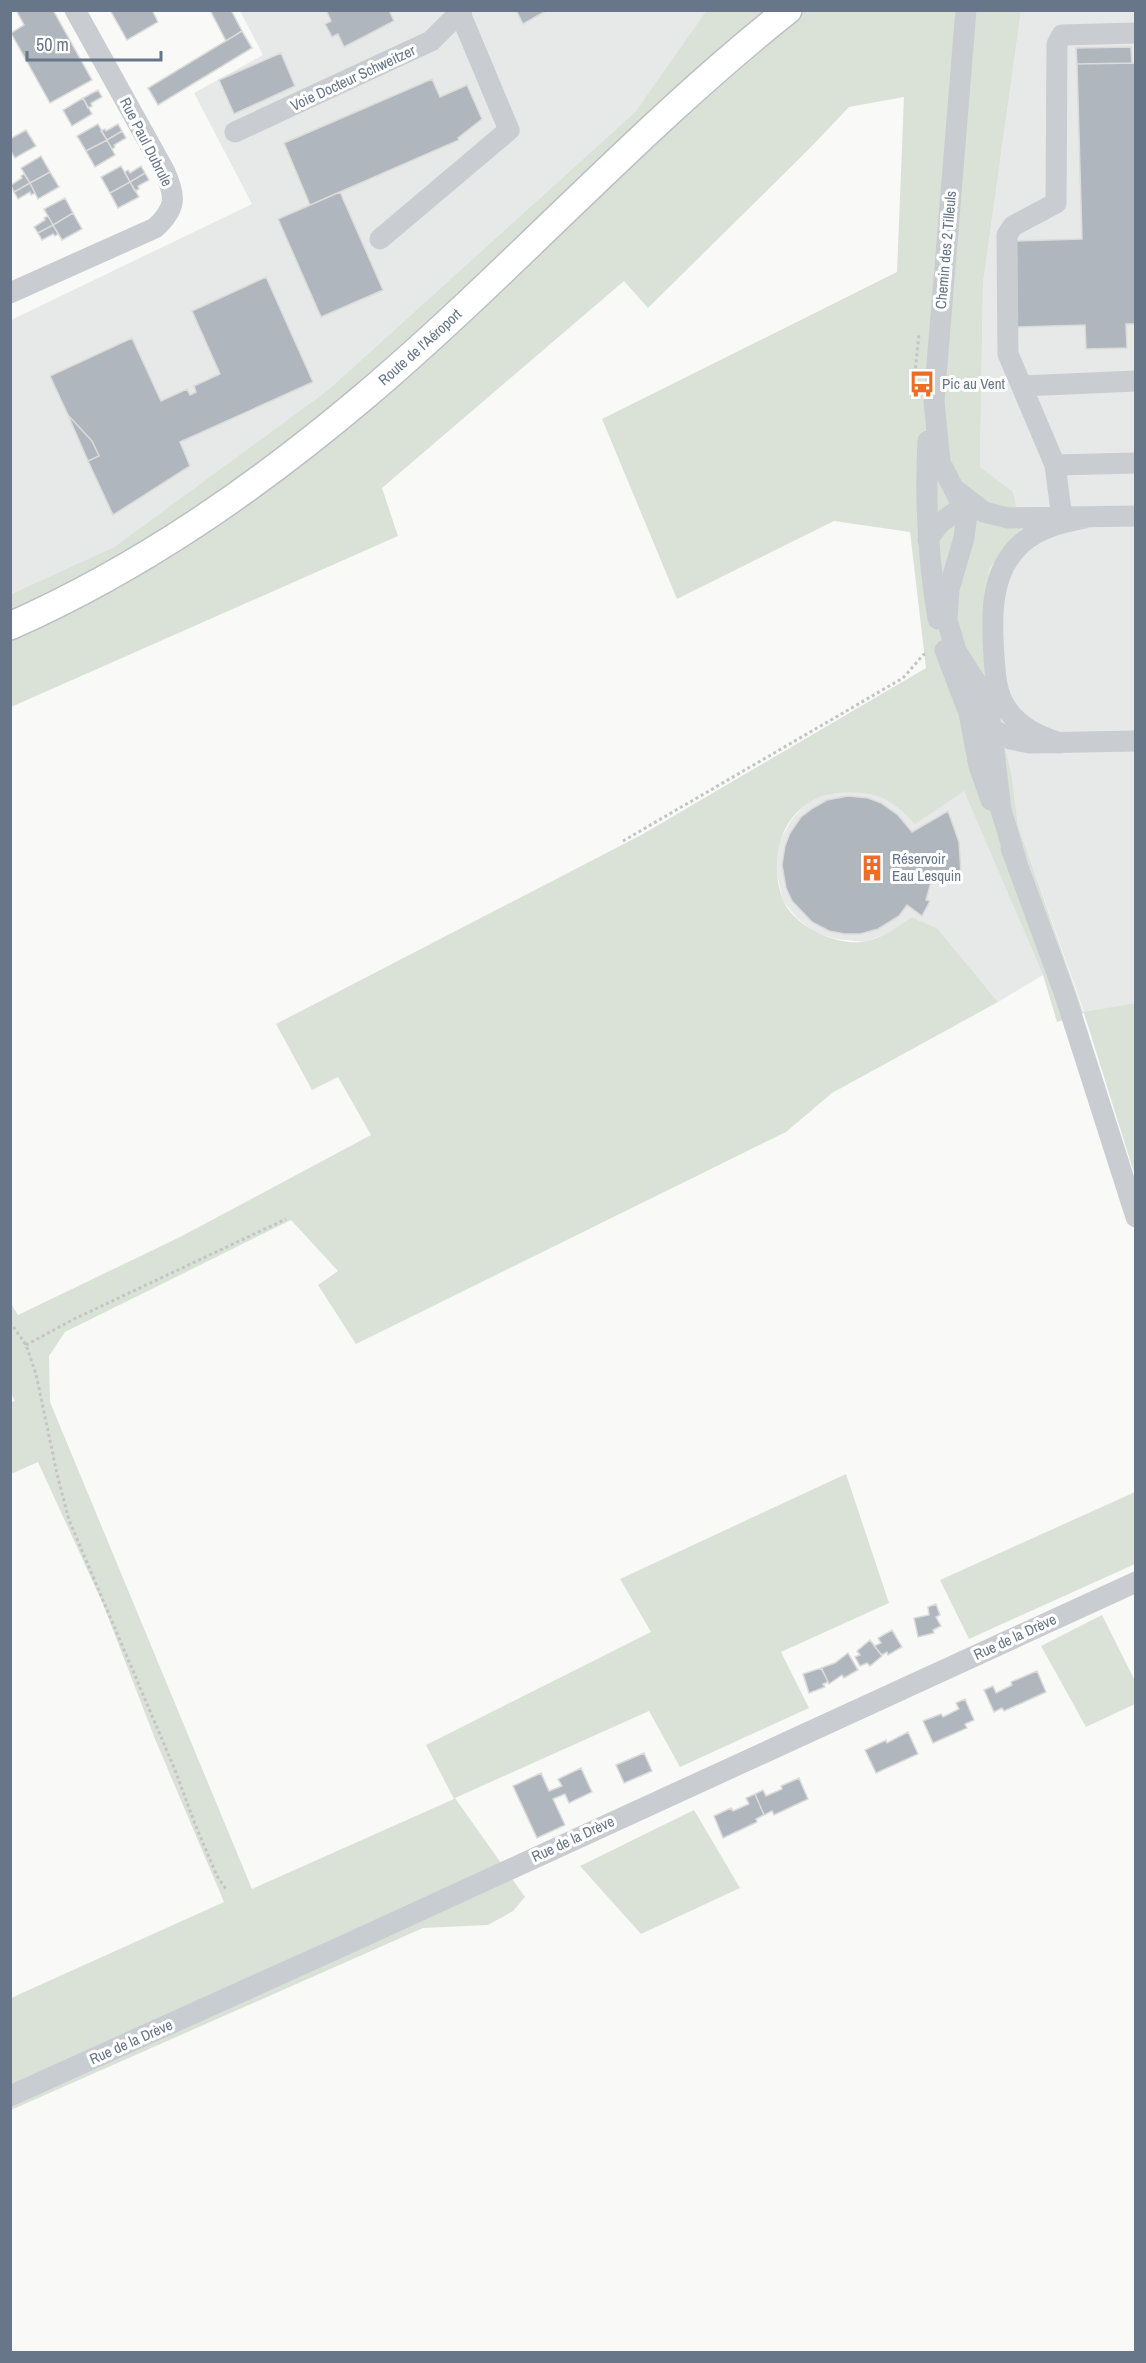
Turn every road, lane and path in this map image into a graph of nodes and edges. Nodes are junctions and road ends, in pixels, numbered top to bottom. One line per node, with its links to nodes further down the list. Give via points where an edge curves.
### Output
1 (75, 10): 8 (street, Rue Paul Dubrule, via 164,170 173,204 155,228)
2 (788, 10): 19 (main road, Route de l'Aéroport, via 673,110 366,395 307,442 192,528 72,597)
3 (966, 10): 11 (street, Chemin des 2 Tilleuls)
4 (461, 12): 6 (street, Voie Docteur Schweitzer, via 431,41); 7 (street, via 509,130)
5 (1136, 33): 10 (street, via 1062,35 1057,44 1056,203 1013,226 1007,235 1008,354)
6 (235, 132)
7 (380, 239)
8 (10, 293)
9 (1136, 381): 10 (street)
10 (1022, 386): 13 (street)
11 (934, 401): 14 (street, Chemin des 2 Tilleuls, via 942,468 952,487); 18 (street, via 926,495)
12 (1136, 463): 13 (street)
13 (1055, 465): 16 (street)
14 (974, 511): 16 (street, via 1008,518); 18 (street, via 955,513 940,523); 22 (street, via 966,521 949,589 947,620 956,651 986,700)
15 (1136, 516): 17 (street)
16 (1062, 518): 17 (street)
17 (1085, 518): 24 (street, via 1052,526 1021,544 1007,562 993,607 994,658 1006,708 1032,732)
18 (928, 540): 20 (street)
19 (10, 626)
20 (945, 648): 21 (street); 26 (path, via 923,655 903,678)
21 (965, 702): 22 (street); 25 (street, via 979,766)
22 (993, 730): 24 (street, via 1023,742); 25 (street)
23 (1136, 741): 24 (street)
24 (1060, 743)
25 (991, 781): 27 (street)
26 (623, 841)
27 (1136, 1217)
28 (286, 1219): 30 (path)
29 (10, 1322): 30 (path)
30 (26, 1345): 32 (path, via 69,1520 199,1834)
31 (1136, 1582): 33 (street, Rue de la Drève)
32 (226, 1888)
33 (10, 2096)

